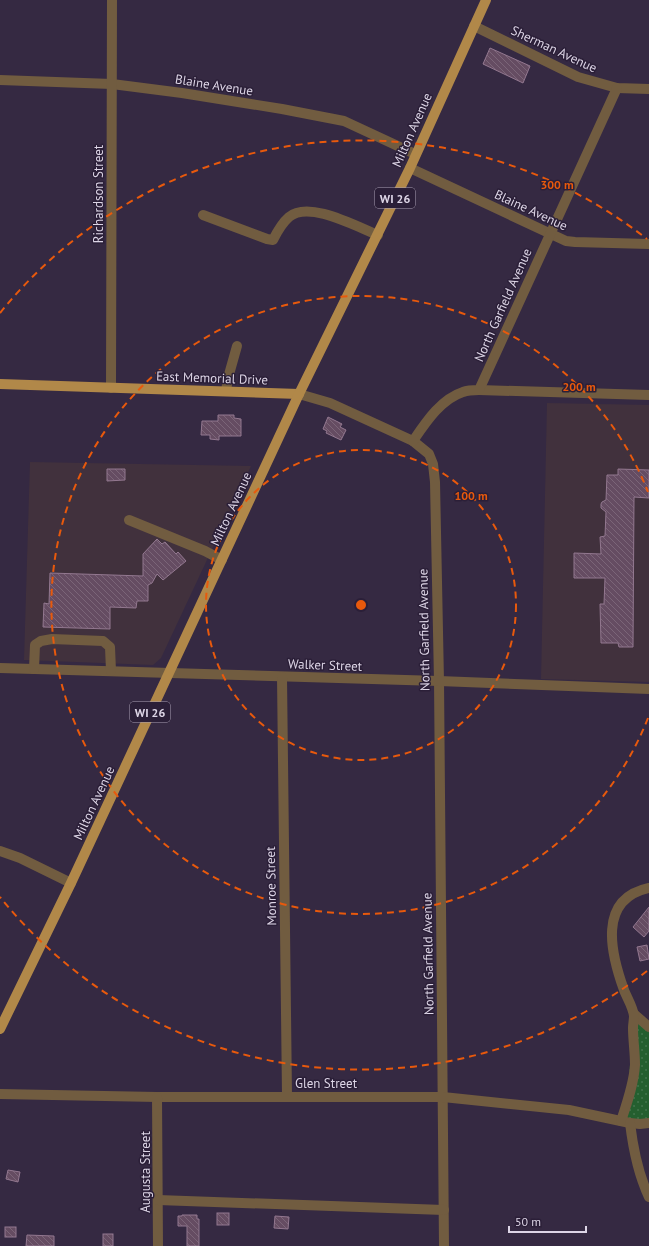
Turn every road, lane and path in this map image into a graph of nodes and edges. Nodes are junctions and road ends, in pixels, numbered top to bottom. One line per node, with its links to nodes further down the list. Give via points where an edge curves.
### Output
1 (112, 0): 5 (street, Richardson Street)
2 (486, 0): 3 (main road, Milton Avenue / WI 26)
3 (474, 26): 6 (street, Sherman Avenue, via 578,77); 8 (main road, Milton Avenue / WI 26)
4 (0, 80): 5 (street, Blaine Avenue)
5 (112, 84): 8 (street, Blaine Avenue, via 344,121); 16 (street, Richardson Street)
6 (617, 88): 7 (street, Sherman Avenue); 11 (street, North Garfield Avenue)
7 (649, 89)
8 (415, 154): 9 (main road, Milton Avenue / WI 26)
9 (410, 168): 11 (street, Blaine Avenue); 12 (main road, Milton Avenue / WI 26)
10 (203, 215): 12 (street, via 272,240 289,217 306,211 331,216)
11 (549, 234): 13 (street, Blaine Avenue, via 575,242); 17 (street, North Garfield Avenue)
12 (378, 235): 19 (main road, Milton Avenue / WI 26)
13 (649, 244)
14 (236, 346): 18 (street)
15 (0, 384): 16 (main road, East Memorial Drive)
16 (111, 388): 18 (main road, East Memorial Drive)
17 (478, 390): 20 (street); 21 (street, via 465,391 444,403)
18 (226, 391): 19 (main road, East Memorial Drive)
19 (299, 394): 21 (street, East Memorial Drive, via 330,403); 23 (main road, Milton Avenue / WI 26)
20 (649, 395)
21 (413, 441): 29 (street, North Garfield Avenue, via 429,454 434,470)
22 (129, 520): 23 (street)
23 (222, 560): 27 (main road, Milton Avenue / WI 26)
24 (0, 668): 25 (street, Walker Street)
25 (34, 669): 26 (street, Walker Street); 26 (street, via 35,645 40,641 52,639 103,642 110,647)
26 (111, 671): 27 (street, Walker Street)
27 (169, 673): 28 (street, Walker Street); 32 (main road, Milton Avenue / WI 26)
28 (282, 676): 29 (street, Walker Street); 38 (street, Monroe Street)
29 (438, 681): 30 (street, Walker Street); 40 (street, North Garfield Avenue)
30 (649, 689)
31 (0, 851): 32 (street)
32 (71, 883): 36 (main road, Milton Avenue / WI 26)
33 (649, 888): 34 (street, via 627,899 618,908 612,921 615,963)
34 (634, 1014): 35 (street); 41 (street, via 634,1067)
35 (649, 1027)
36 (0, 1030)
37 (0, 1094): 39 (street, Glen Street)
38 (287, 1096): 39 (street, Glen Street); 40 (street, Glen Street)
39 (157, 1097): 44 (street, Augusta Street)
40 (443, 1097): 41 (street, Glen Street, via 569,1110); 45 (street, North Garfield Avenue)
41 (625, 1122): 42 (street, Glen Street); 43 (street)
42 (649, 1124)
43 (649, 1197)
44 (158, 1200): 45 (street); 46 (street, Augusta Street)
45 (444, 1210): 47 (street, North Garfield Avenue)
46 (158, 1246)
47 (444, 1246)

